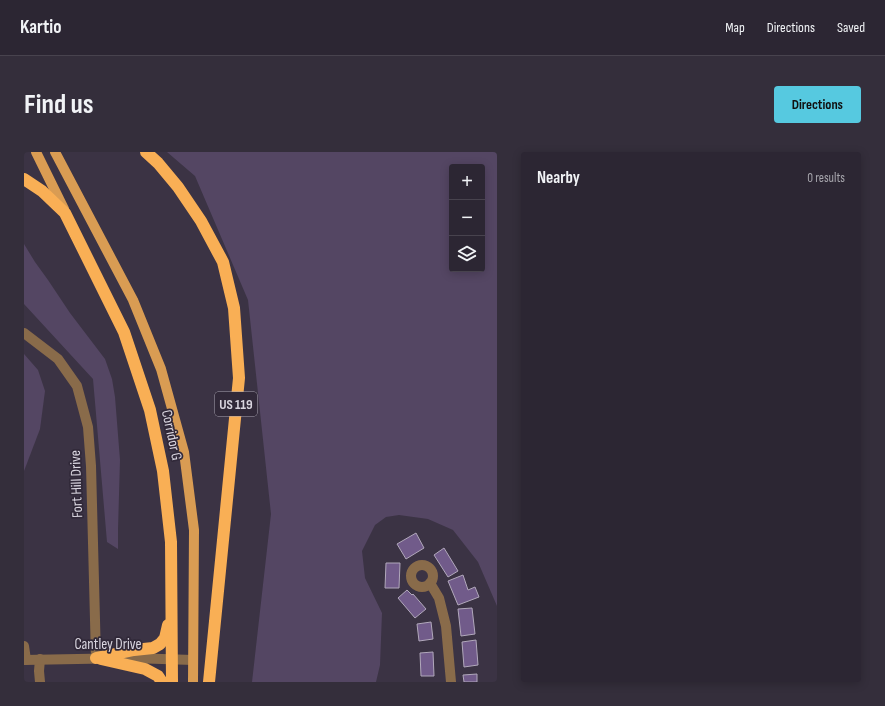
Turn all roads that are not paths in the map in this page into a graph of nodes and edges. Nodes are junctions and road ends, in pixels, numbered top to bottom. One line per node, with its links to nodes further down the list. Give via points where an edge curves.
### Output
1 (36, 152): 5 (main road)
2 (56, 152): 14 (main road, via 133,300 161,369 184,452 194,530)
3 (146, 152): 19 (highway, US 119, via 178,187 201,221 223,262 234,308 239,378)
4 (24, 179): 5 (highway, Corridor G, via 42,191)
5 (65, 213): 8 (highway, Corridor G, via 124,332 150,410 163,471 171,542)
6 (24, 333): 10 (street, Fort Hill Drive, via 58,359 77,386 88,427)
7 (430, 583): 20 (street, via 439,598 446,626)
8 (172, 602): 10 (highway, via 168,629 160,644 152,648); 12 (highway, Corridor G)
9 (24, 646): 13 (street)
10 (96, 658): 11 (street, Cantley Drive); 12 (street, Cantley Drive); 16 (highway, via 145,669 158,676)
11 (40, 659): 13 (street, Cantley Drive); 15 (street)
12 (172, 659): 14 (street, Cantley Drive); 17 (highway, Corridor G)
13 (25, 660)
14 (193, 660): 18 (main road)
15 (40, 682)
16 (162, 682)
17 (172, 682)
18 (193, 682)
19 (209, 682)
20 (451, 682)

